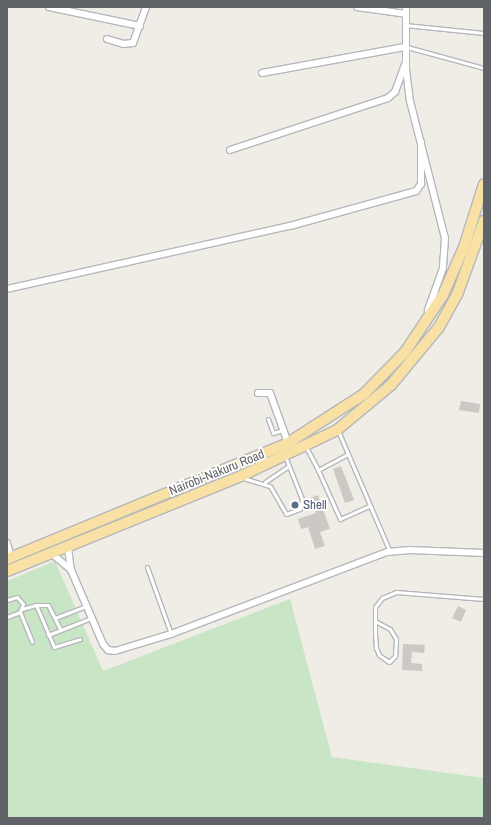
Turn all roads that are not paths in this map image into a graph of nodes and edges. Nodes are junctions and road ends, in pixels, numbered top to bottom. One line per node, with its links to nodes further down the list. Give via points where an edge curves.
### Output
1 (49, 7): 7 (street)
2 (146, 7): 7 (street)
3 (357, 7): 5 (street)
4 (406, 7): 5 (street)
5 (406, 14): 6 (street)
6 (405, 24): 8 (lane); 10 (street)
7 (140, 26): 9 (street, via 136,40 130,45)
8 (484, 34)
9 (107, 39)
10 (405, 47): 11 (street); 12 (lane); 13 (street)
11 (406, 63): 14 (street, via 410,101); 15 (street, via 395,92 388,98)
12 (484, 68)
13 (262, 73)
14 (421, 142): 18 (street, via 421,184 416,191 290,226); 19 (street, via 440,212 445,260 436,293)
15 (230, 150)
16 (484, 184): 19 (highway, Nairobi-Nakuru Road, via 452,278)
17 (484, 221): 23 (highway, via 457,295 439,327 391,385)
18 (7, 289)
19 (405, 352): 24 (highway, Nairobi-Nakuru Road, via 364,394)
20 (258, 393): 22 (street, via 270,393)
21 (268, 419): 22 (lane, via 273,433)
22 (283, 430): 24 (street)
23 (337, 430): 25 (highway); 26 (lane)
24 (288, 443): 38 (highway, Nairobi-Nakuru Road)
25 (306, 446): 27 (highway); 29 (lane)
26 (348, 454): 29 (lane); 32 (lane)
27 (285, 456): 28 (lane); 30 (highway)
28 (289, 466): 31 (lane); 31 (lane, via 302,499 300,509 286,514)
29 (318, 470): 32 (lane, via 340,519)
30 (241, 476): 31 (lane, via 248,481); 34 (highway)
31 (265, 482)
32 (369, 506): 35 (lane)
33 (7, 543): 38 (street)
34 (68, 547): 36 (highway); 40 (street)
35 (390, 552): 37 (street); 53 (street)
36 (51, 553): 40 (street); 41 (highway)
37 (484, 553)
38 (9, 558)
39 (147, 567): 53 (lane)
40 (70, 570): 45 (street)
41 (7, 571)
42 (484, 599): 51 (lane, via 396,592 378,601)
43 (7, 600): 46 (lane, via 20,598)
44 (36, 605): 46 (lane); 49 (lane, via 48,605); 54 (lane)
45 (86, 606): 49 (lane); 50 (street)
46 (22, 608): 47 (lane)
47 (20, 612): 48 (lane); 56 (lane)
48 (7, 617)
49 (54, 618): 52 (lane)
50 (91, 618): 52 (lane); 53 (street, via 103,644 110,651)
51 (376, 621): 51 (lane, via 376,652 389,662 395,656 396,639 390,629)
52 (60, 630): 54 (lane)
53 (171, 634)
54 (48, 635): 55 (lane, via 57,648)
55 (80, 639)
56 (32, 642)

